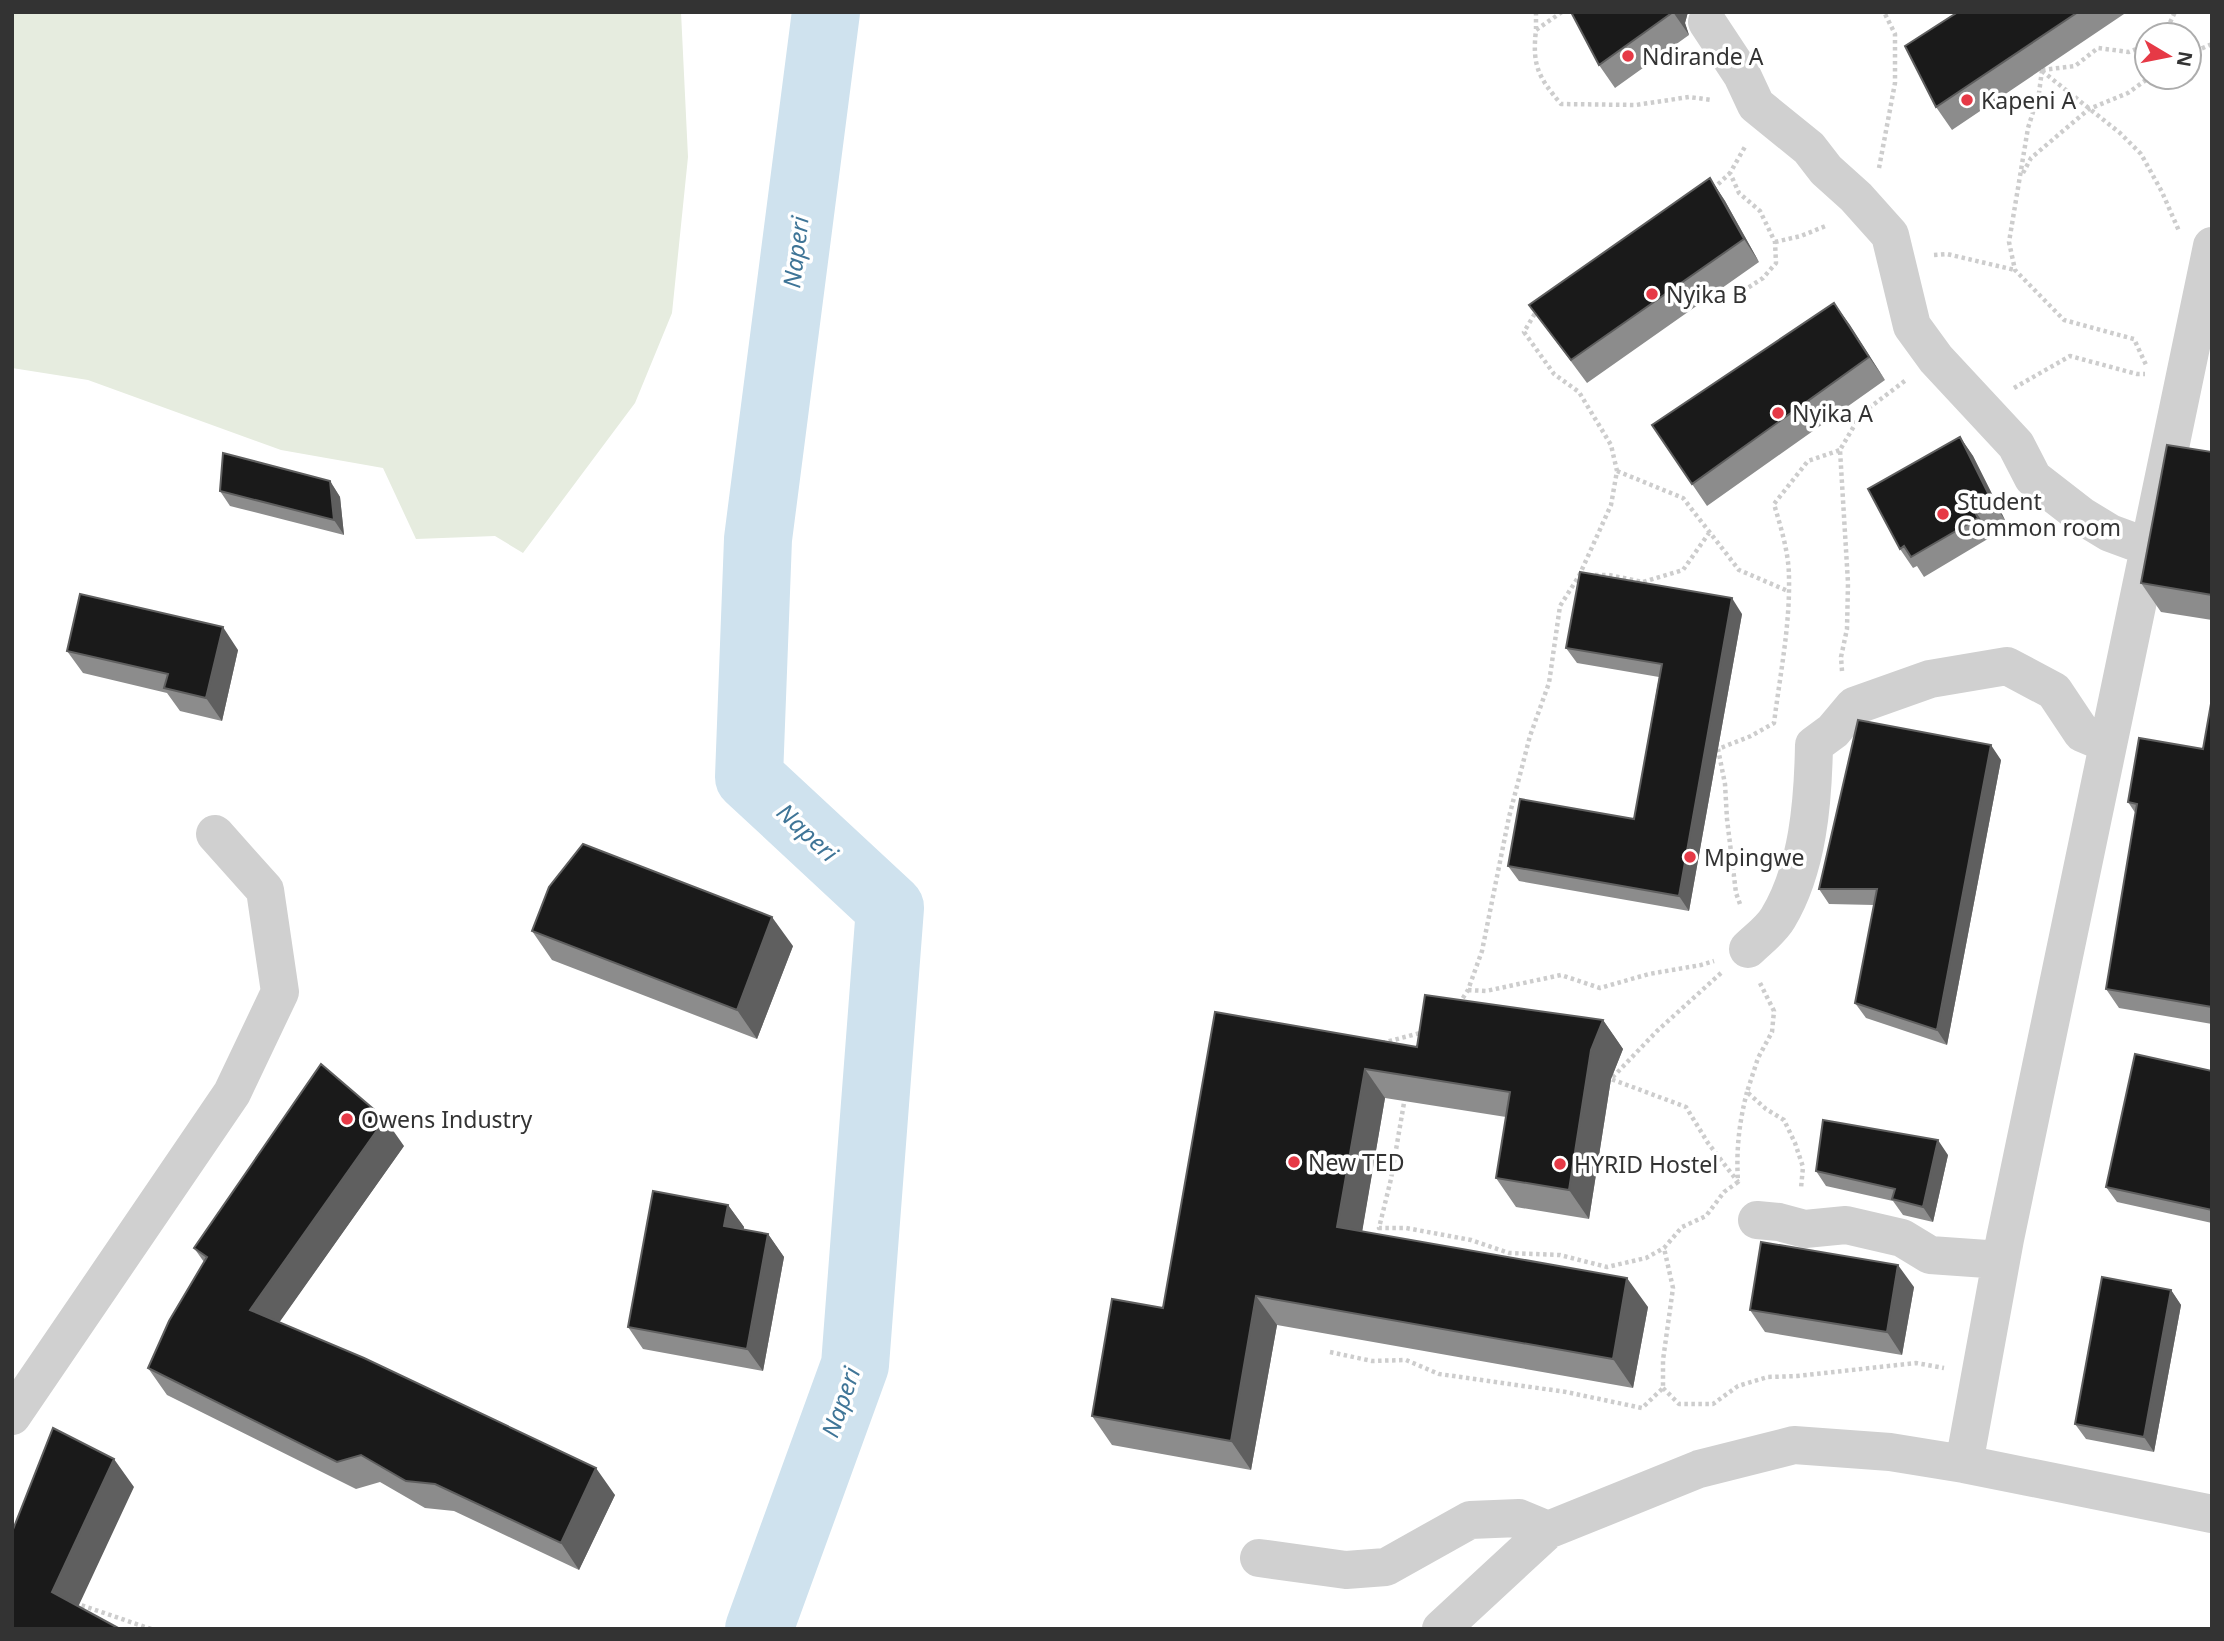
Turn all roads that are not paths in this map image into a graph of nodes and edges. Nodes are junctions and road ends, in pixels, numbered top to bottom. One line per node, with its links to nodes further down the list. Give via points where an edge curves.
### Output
1 (1707, 22): 3 (street, via 1756,105 1809,148 1890,235 1912,326 1936,359 2016,445 2033,478 2110,533)
2 (2208, 264): 3 (street)
3 (2148, 547): 4 (street)
4 (2108, 744): 6 (street, via 2082,733 2054,691 2007,666 1930,679 1854,706 1814,745 1797,879 1777,921); 8 (street)
5 (215, 834): 9 (street, via 265,890 280,992 232,1093)
6 (1748, 949)
7 (1757, 1220): 8 (street, via 1805,1229 1846,1225 1902,1238 1930,1255)
8 (2001, 1260): 10 (street)
9 (12, 1416)
10 (1964, 1464): 11 (street); 12 (street, via 1890,1452 1794,1445 1699,1469)
11 (2212, 1514)
12 (1548, 1530): 13 (street, via 1519,1518 1470,1520 1386,1567 1346,1570); 14 (street)
13 (1259, 1558)
14 (1441, 1629)

